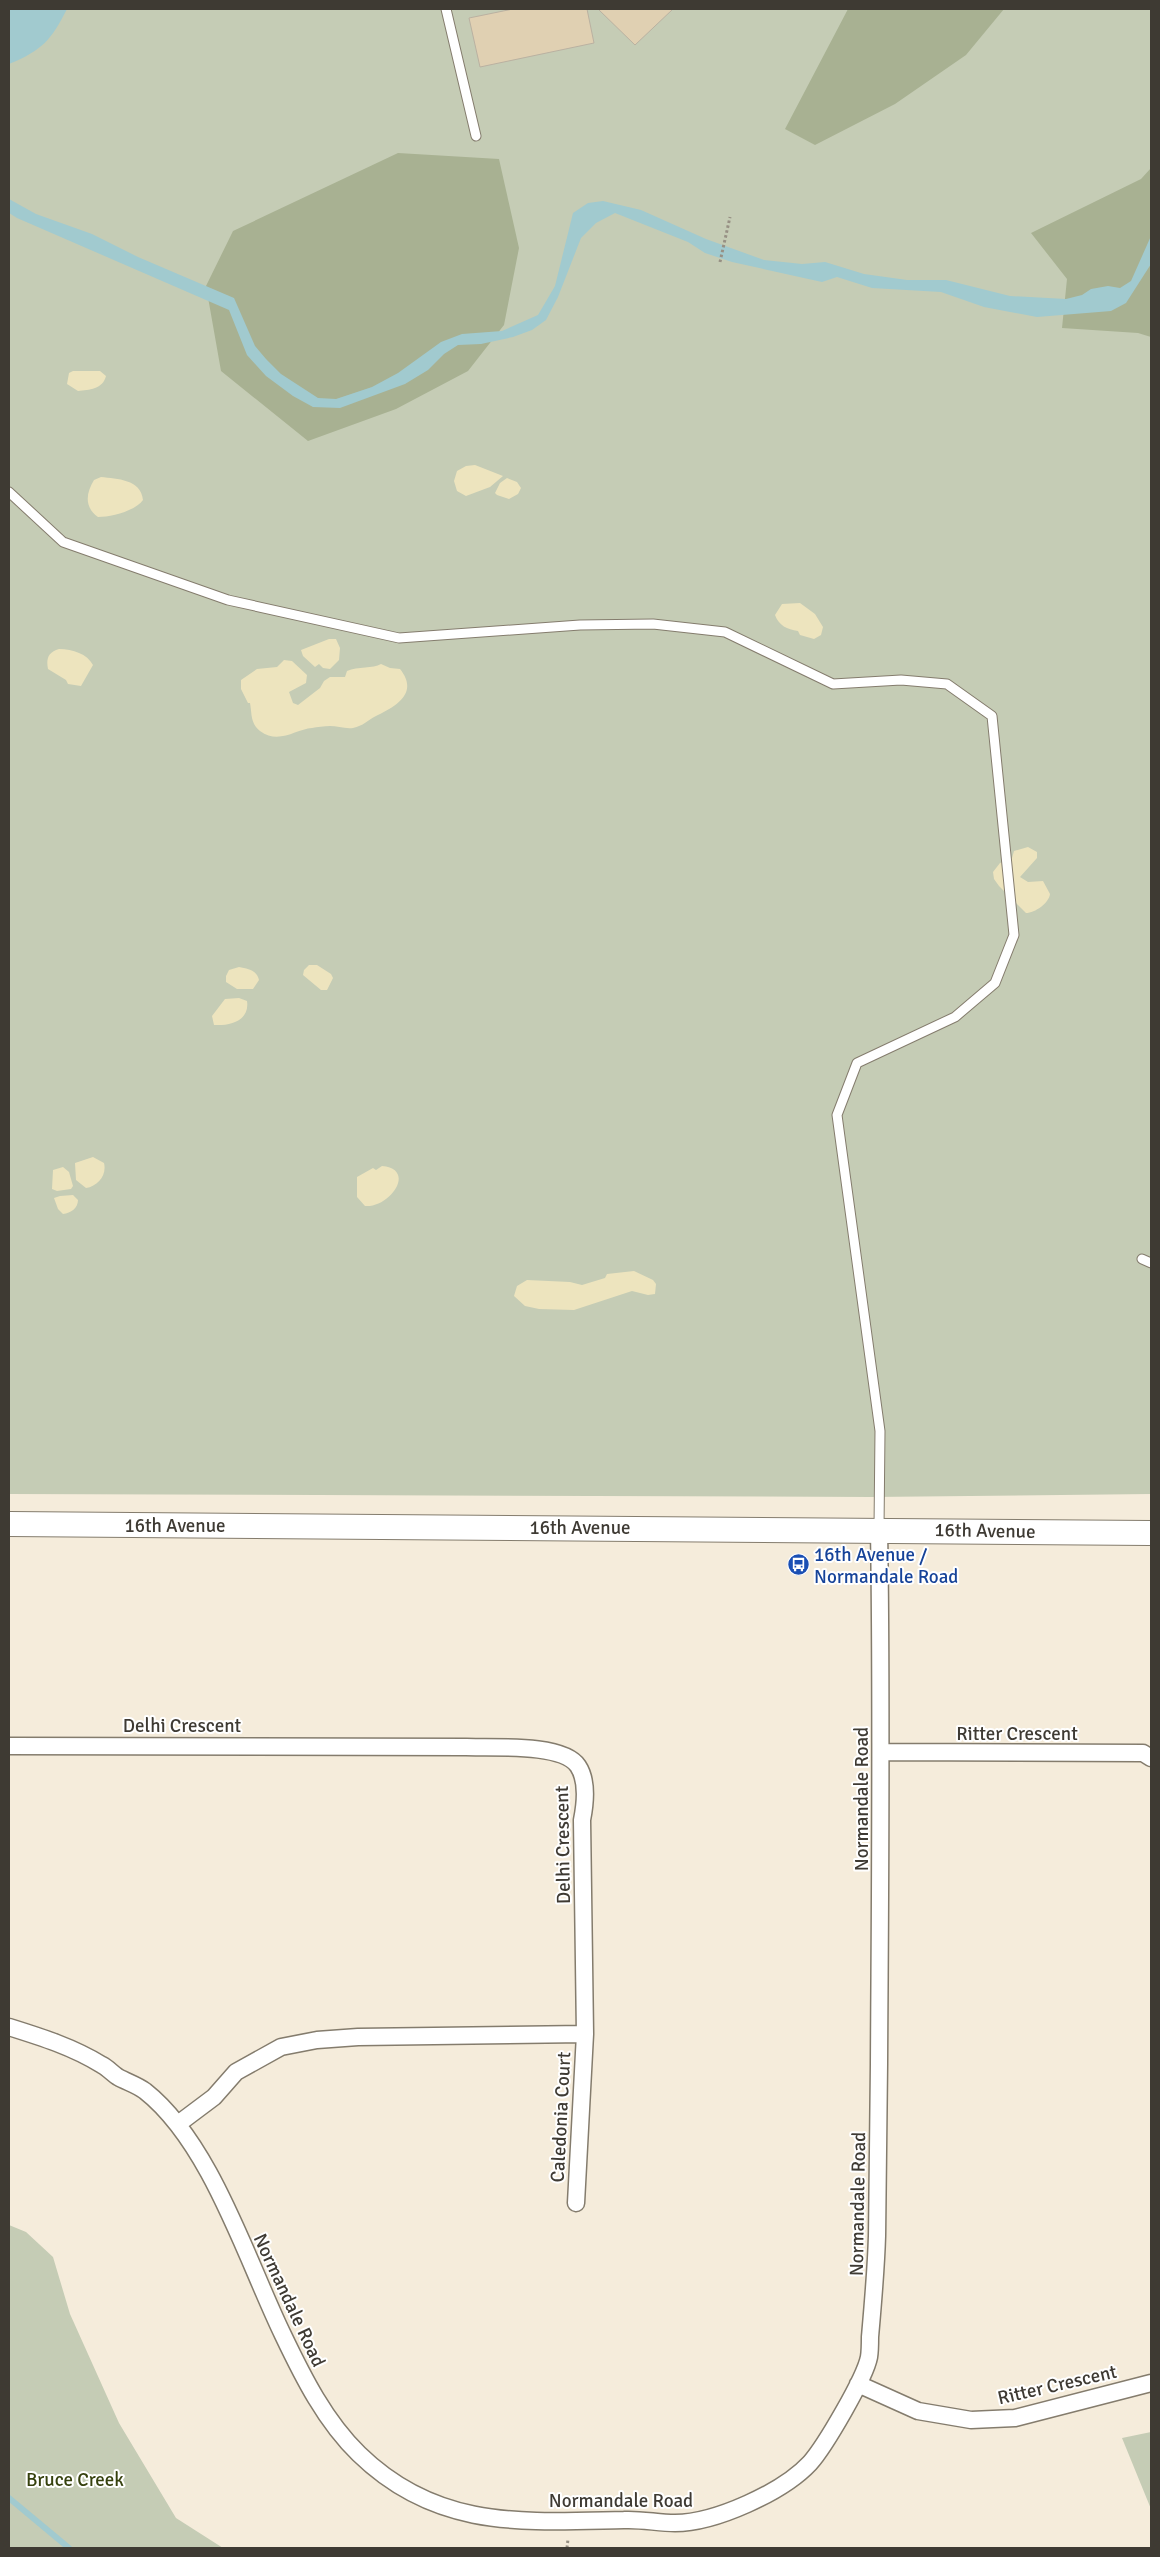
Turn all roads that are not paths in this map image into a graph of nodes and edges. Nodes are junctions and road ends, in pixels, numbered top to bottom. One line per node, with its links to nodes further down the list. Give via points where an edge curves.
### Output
1 (446, 9): 2 (lane)
2 (476, 136)
3 (9, 492): 7 (lane, via 63,542 228,600 399,638 580,625 653,624 725,632 833,684 901,680 947,684 992,716 1014,935 995,983 955,1017 857,1063 837,1115 880,1431)
4 (1142, 1259): 5 (lane)
5 (1151, 1263)
6 (9, 1524): 7 (main road, 16th Avenue)
7 (879, 1529): 8 (main road, 16th Avenue); 10 (street, Normandale Road)
8 (1151, 1533)
9 (9, 1746): 13 (street, Delhi Crescent, via 466,1746 562,1754 578,1766 583,1781)
10 (882, 1752): 11 (street, Ritter Crescent, via 1143,1753); 17 (street, Normandale Road, via 876,2284 869,2361)
11 (1151, 1758)
12 (9, 2027): 14 (street, Normandale Road, via 58,2043 103,2065 141,2088)
13 (585, 2034): 14 (street, via 358,2038 317,2040 281,2047 236,2072 214,2097); 15 (street, Caledonia Court)
14 (178, 2124): 17 (street, Normandale Road, via 210,2175 299,2368 333,2424 356,2452 382,2474 446,2509 476,2516 587,2522 628,2519 676,2523 711,2518 783,2484 810,2463)
15 (576, 2203)
16 (1151, 2383): 17 (street, Ritter Crescent, via 1015,2418 971,2420 918,2411)
17 (858, 2384)

